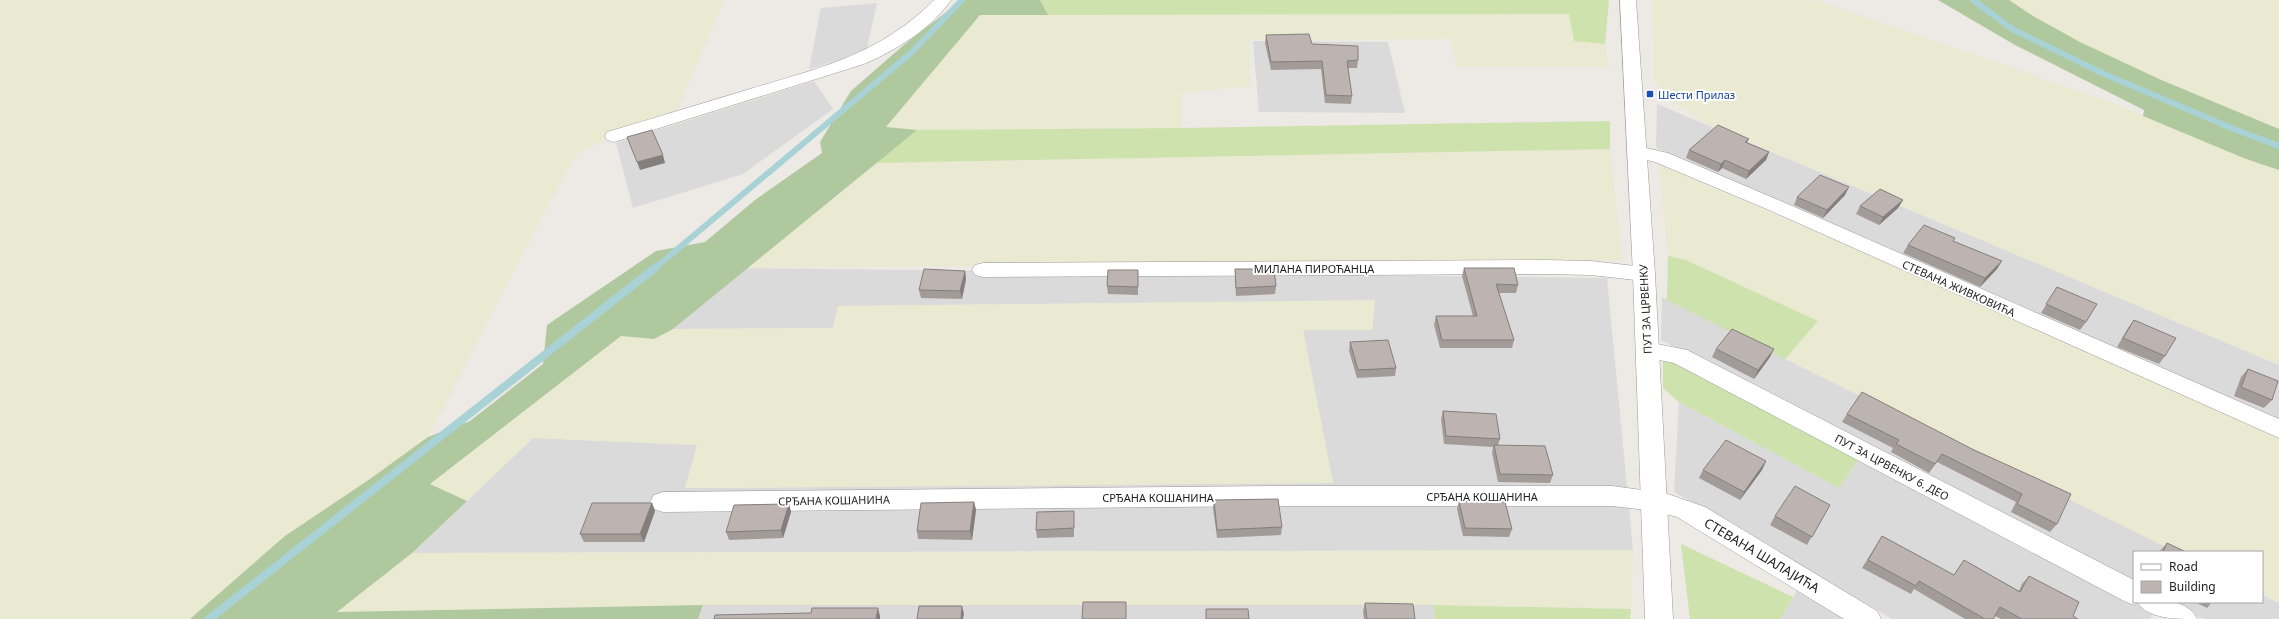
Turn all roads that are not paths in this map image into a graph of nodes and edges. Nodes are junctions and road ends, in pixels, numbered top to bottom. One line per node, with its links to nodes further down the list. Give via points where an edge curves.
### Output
1 (943, 0): 3 (street, via 926,19 902,38 874,54 842,67)
2 (1628, 0): 4 (street, ПУТ ЗА ЦРВЕНКУ)
3 (614, 136)
4 (1637, 152): 6 (street, ПУТ ЗА ЦРВЕНКУ); 8 (street, СТЕВАНА ЖИВКОВИЋА, via 1661,158 1776,206)
5 (983, 270): 6 (street, МИЛАНА ПИРОЋАНЦА, via 1545,267 1591,268)
6 (1644, 274): 7 (street, ПУТ ЗА ЦРВЕНКУ)
7 (1647, 350): 9 (street, ПУТ ЗА ЦРВЕНКУ); 11 (street, ПУТ ЗА ЦРВЕНКУ 6. ДЕО, via 1679,356)
8 (2279, 429)
9 (1653, 500): 10 (street, СРЂАНА КОШАНИНА, via 1597,496 1276,496); 13 (street, ПУТ ЗА ЦРВЕНКУ); 14 (street, СТЕВАНА ШАЛАЈИЋА, via 1681,506 1696,514)
10 (663, 502)
11 (2133, 592)
12 (2152, 603): 15 (street)
13 (1659, 619)
14 (1867, 619)
15 (2183, 619)

